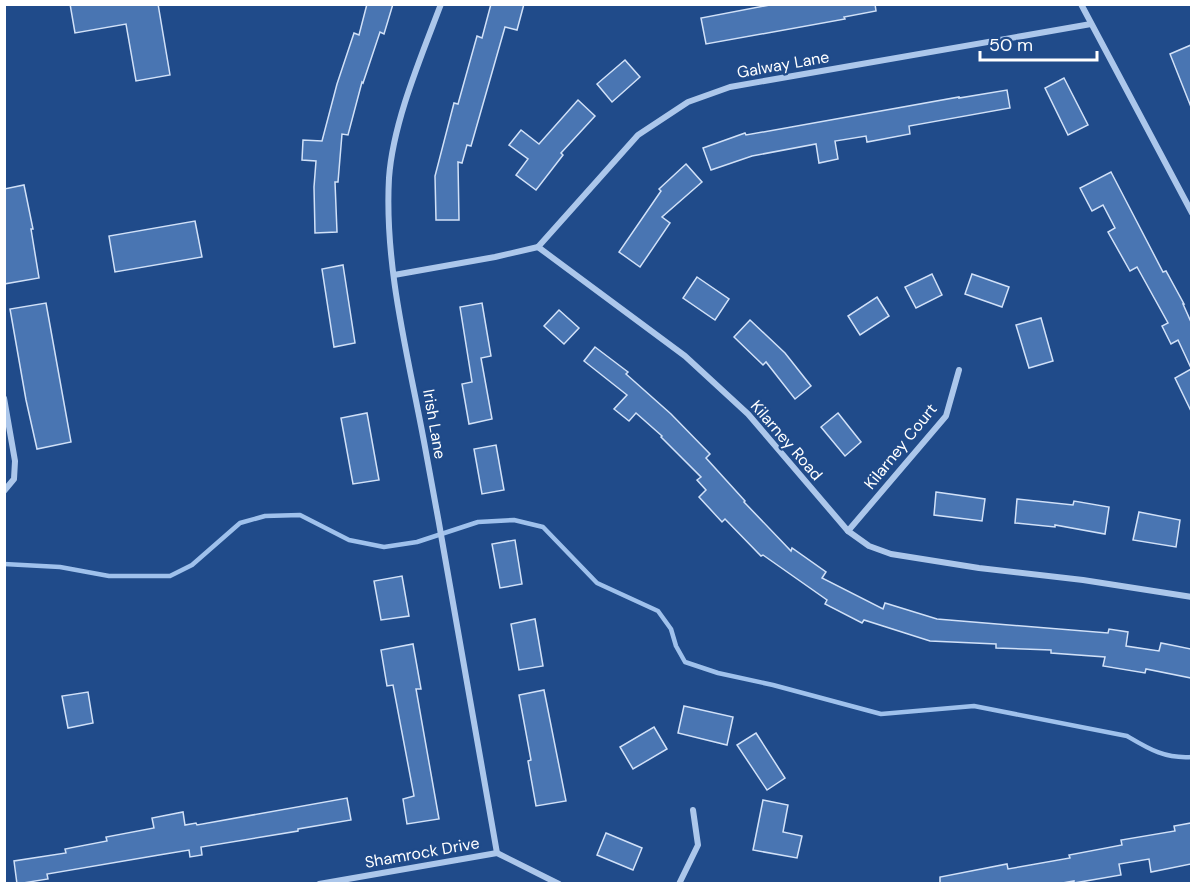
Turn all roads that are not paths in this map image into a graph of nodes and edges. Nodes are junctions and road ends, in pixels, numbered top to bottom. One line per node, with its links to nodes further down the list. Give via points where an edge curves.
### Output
1 (441, 4): 6 (street, Irish Lane, via 413,80 389,176)
2 (1081, 4): 3 (street)
3 (1091, 24): 4 (street); 5 (street, Galway Lane, via 730,87 688,102 638,135)
4 (1191, 213)
5 (538, 247): 6 (street); 10 (street, Kilarney Road, via 701,370 748,414)
6 (394, 275): 13 (street, Irish Lane)
7 (959, 370): 10 (street, Kilarney Court, via 946,416)
8 (4, 398): 9 (street, via 15,461 14,479)
9 (4, 491)
10 (848, 531): 11 (street, Kilarney Road, via 869,546 891,554)
11 (1191, 597)
12 (693, 810): 16 (street, via 698,845)
13 (497, 853): 14 (street, Shamrock Drive); 15 (street, Shamrock Drive)
14 (319, 884)
15 (559, 884)
16 (679, 884)

